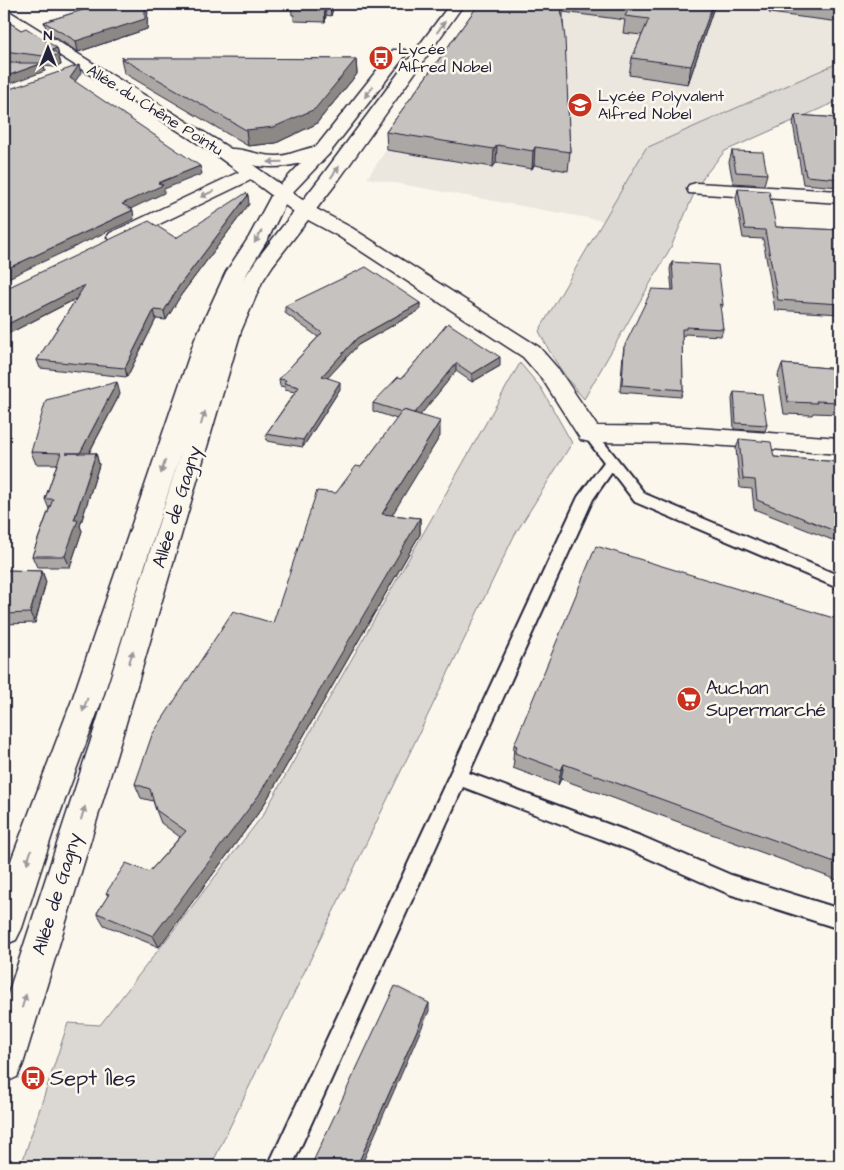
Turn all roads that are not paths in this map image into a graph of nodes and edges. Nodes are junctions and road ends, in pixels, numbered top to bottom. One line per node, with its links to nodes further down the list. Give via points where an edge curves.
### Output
1 (458, 4): 12 (main road, Allée de Gagny, one-way to 1)
2 (4, 14): 4 (main road, Allée du Chêne Pointu)
3 (411, 38): 7 (main road, Allée de Gagny, one-way to 7)
4 (82, 64): 5 (main road); 6 (main road, Allée du Chêne Pointu)
5 (62, 72)
6 (219, 149): 7 (main road, one-way to 6, via 297,160 266,162); 8 (main road, Allée du Chêne Pointu)
7 (322, 151): 10 (main road, Allée de Gagny)
8 (251, 173): 10 (main road, Allée du Chêne Pointu); 13 (main road, one-way to 13)
9 (696, 189): 11 (main road)
10 (281, 194): 12 (main road, Allée du Chêne Pointu); 20 (main road, Allée de Gagny, one-way to 20, via 236,272 206,339 87,700)
11 (840, 197)
12 (304, 210): 14 (main road, Allée du Chêne Pointu, via 345,232 531,352 551,375); 21 (main road, Allée de Gagny, one-way to 12, via 230,330 256,276)
13 (102, 244)
14 (590, 434): 15 (main road, via 683,435); 16 (lane)
15 (840, 446)
16 (612, 461): 17 (lane, via 640,498); 18 (lane, via 586,498)
17 (840, 583)
18 (458, 777): 19 (lane, via 636,843 729,884); 22 (lane)
19 (840, 919)
20 (4, 928)
21 (4, 1064)
22 (280, 1166)

